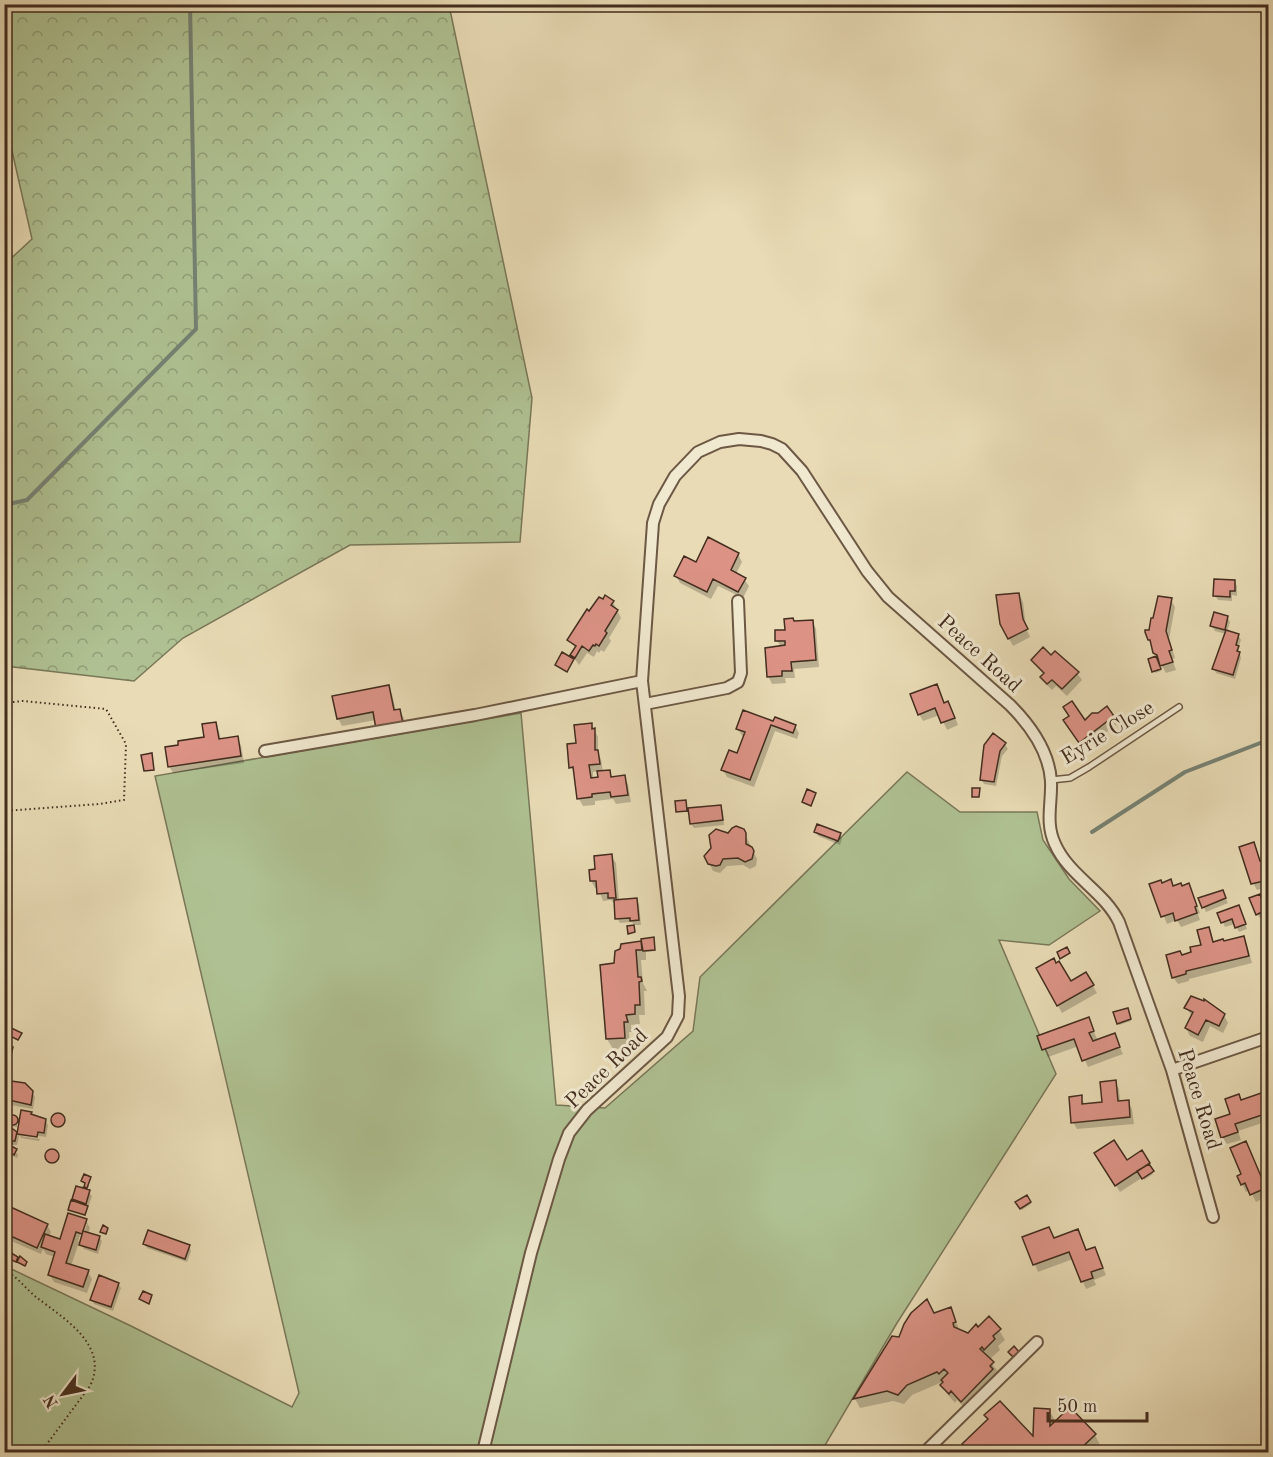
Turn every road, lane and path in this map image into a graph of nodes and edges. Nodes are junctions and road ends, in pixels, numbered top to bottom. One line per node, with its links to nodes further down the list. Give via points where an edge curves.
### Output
1 (738, 600): 4 (street, via 738,682 727,688)
2 (642, 681): 4 (street, Peace Road); 6 (street); 7 (street, Peace Road, via 653,523 659,504 668,486 691,459 709,446 740,439 760,441 782,449 802,471 888,597 1025,720 1043,750)
3 (4, 703): 8 (path, via 23,701 106,709 126,744 124,800)
4 (645, 704): 15 (street, Peace Road, via 679,996 678,1016 667,1036 587,1110 569,1133 531,1253)
5 (1179, 707): 7 (lane, Eyrie Close, via 1089,767 1070,777)
6 (265, 751)
7 (1051, 780): 10 (street, Peace Road, via 1049,825 1055,844 1069,865 1114,911)
8 (4, 811)
9 (1269, 1037): 10 (street)
10 (1172, 1070): 11 (street, Peace Road)
11 (1213, 1217)
12 (4, 1270): 14 (path, via 68,1319 88,1343 95,1365 96,1374 90,1386)
13 (1038, 1342): 16 (street)
14 (41, 1452)
15 (483, 1452)
16 (925, 1452)

